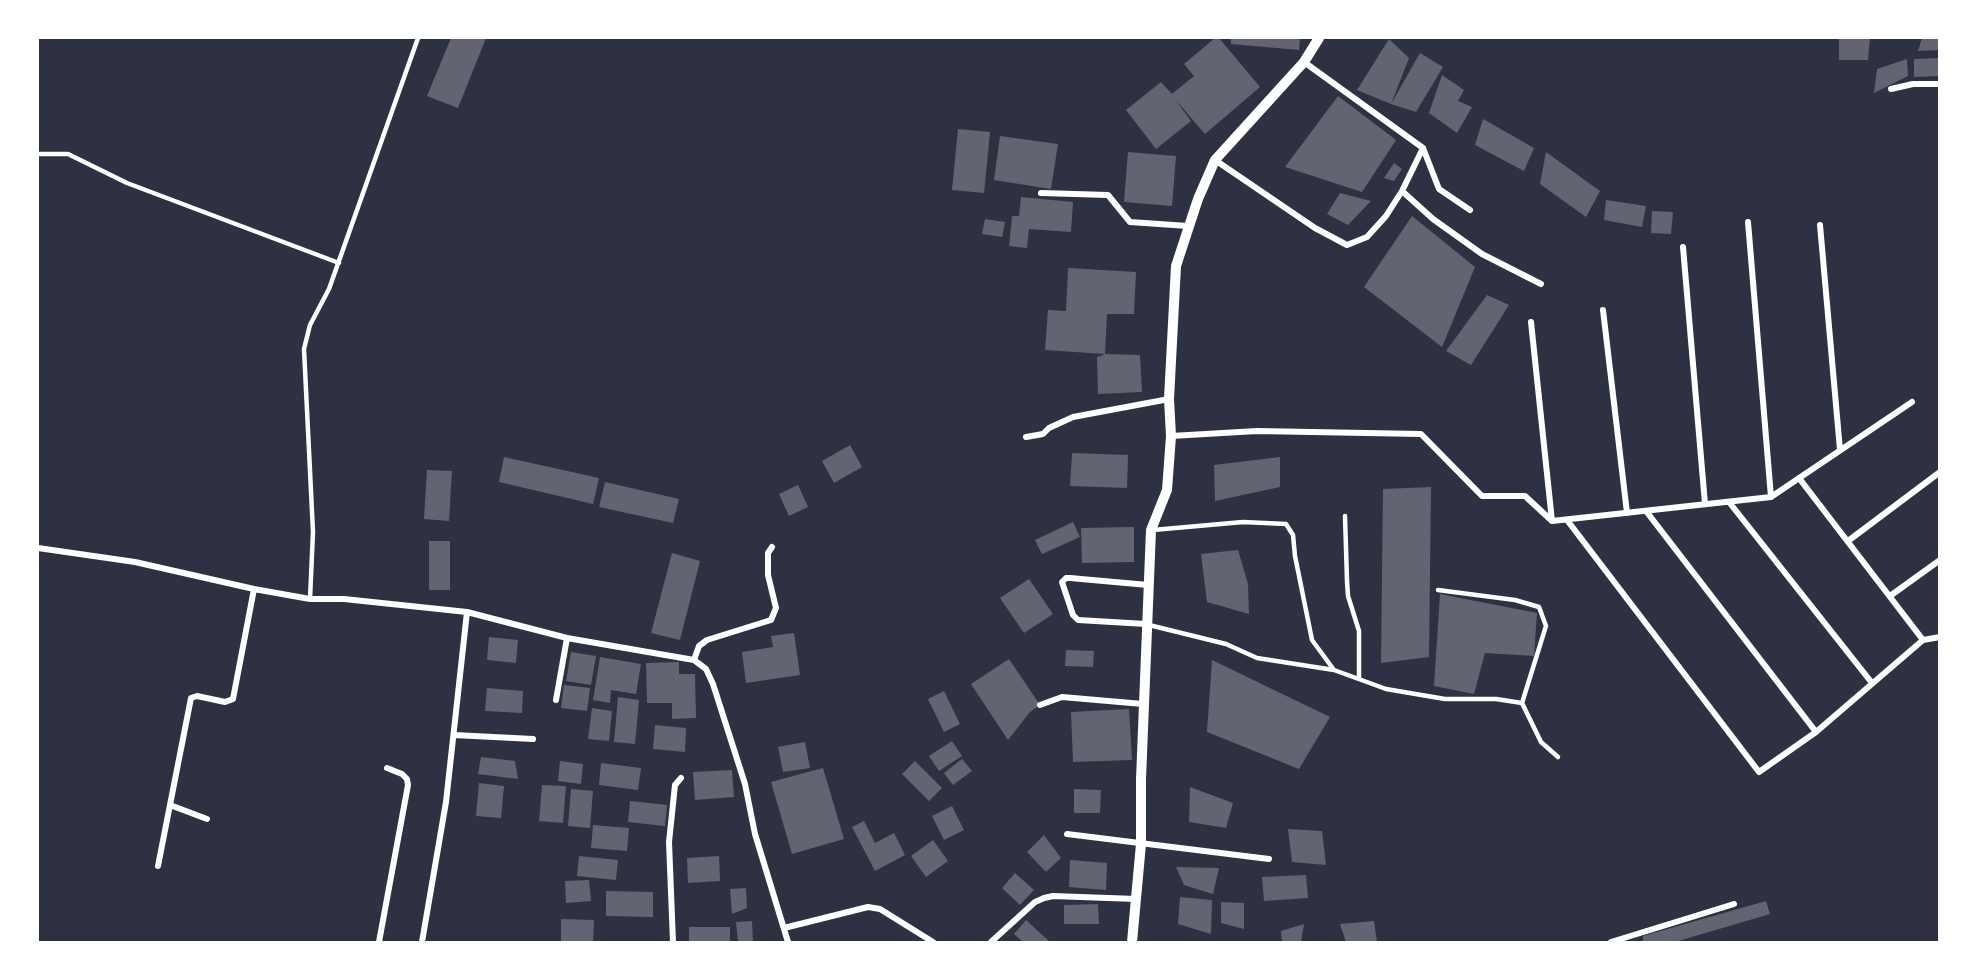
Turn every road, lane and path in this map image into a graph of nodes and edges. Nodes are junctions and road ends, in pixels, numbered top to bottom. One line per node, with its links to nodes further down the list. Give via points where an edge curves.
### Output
1 (418, 38): 16 (lane)
2 (1319, 38): 3 (street)
3 (1304, 62): 6 (street); 8 (street)
4 (1940, 84): 5 (street)
5 (1891, 89)
6 (1423, 148): 9 (street); 11 (street, via 1439,189)
7 (38, 154): 16 (lane, via 68,154 127,183)
8 (1215, 160): 9 (street, via 1315,228 1347,245 1367,237); 14 (street)
9 (1402, 191): 17 (street, via 1482,254)
10 (1041, 193): 14 (street, via 1108,195 1130,222)
11 (1470, 210)
12 (1748, 222): 27 (street)
13 (1820, 225): 24 (street)
14 (1188, 226): 20 (street, via 1176,266)
15 (1683, 247): 29 (street)
16 (339, 263): 44 (lane, via 310,325 304,349 313,532)
17 (1541, 284)
18 (1603, 310): 31 (street)
19 (1531, 322): 34 (street)
20 (1169, 399): 22 (street); 23 (street, via 1073,417 1043,434)
21 (1912, 402): 24 (street)
22 (1171, 436): 34 (street, via 1257,431 1421,434 1482,496 1525,496); 35 (street, via 1167,490)
23 (1026, 437)
24 (1840, 450): 26 (street)
25 (1940, 472): 36 (street)
26 (1799, 478): 27 (street); 36 (street)
27 (1771, 497): 28 (street)
28 (1729, 502): 29 (street); 53 (street)
29 (1705, 504): 30 (street)
30 (1646, 511): 31 (street); 58 (street)
31 (1627, 513): 33 (street)
32 (1345, 516): 52 (lane, via 1348,596 1359,631)
33 (1567, 520): 34 (street); 58 (street, via 1759,772)
34 (1552, 521)
35 (1151, 530): 40 (street); 51 (lane, via 1243,522 1286,524 1293,535 1312,640)
36 (1848, 541): 43 (street)
37 (772, 546): 50 (street, via 768,553 768,575 776,608 771,620 707,640 699,646)
38 (38, 548): 41 (street, via 135,562)
39 (1940, 560): 43 (street)
40 (1148, 585): 46 (street); 46 (street, via 1070,578 1062,582 1072,615 1078,620)
41 (254, 589): 44 (street); 64 (street, via 233,699 225,702 191,698)
42 (1438, 590): 55 (lane, via 1539,607 1546,626)
43 (1890, 596): 49 (street)
44 (310, 599): 45 (street)
45 (467, 612): 48 (street); 59 (street)
46 (1146, 624): 51 (lane, via 1226,644 1257,658); 56 (street)
47 (1940, 637): 49 (street)
48 (567, 638): 50 (street); 54 (street)
49 (1923, 640): 53 (street)
50 (694, 660): 72 (street, via 706,669 713,684)
51 (1334, 670): 52 (lane)
52 (1359, 679): 55 (lane, via 1386,689 1445,699)
53 (1872, 683): 58 (street)
54 (556, 700)
55 (1522, 703): 61 (lane, via 1541,742)
56 (1143, 704): 57 (street, via 1062,697); 67 (street)
57 (1040, 705)
58 (1816, 732)
59 (454, 735): 60 (street); 74 (street)
60 (533, 739)
61 (1558, 757)
62 (387, 768): 73 (street, via 402,774 408,785)
63 (681, 778): 75 (street, via 675,785 669,842)
64 (170, 805): 65 (street); 69 (street)
65 (207, 819)
66 (1067, 834): 67 (street)
67 (1141, 844): 68 (street); 70 (street)
68 (1269, 859)
69 (158, 866)
70 (1136, 899): 78 (street, via 1044,898); 79 (street)
71 (1734, 904): 80 (street)
72 (784, 928): 76 (street); 77 (street, via 868,907 880,909)
73 (379, 942)
74 (422, 942)
75 (673, 942)
76 (788, 942)
77 (933, 942)
78 (991, 942)
79 (1132, 942)
80 (1611, 942)

